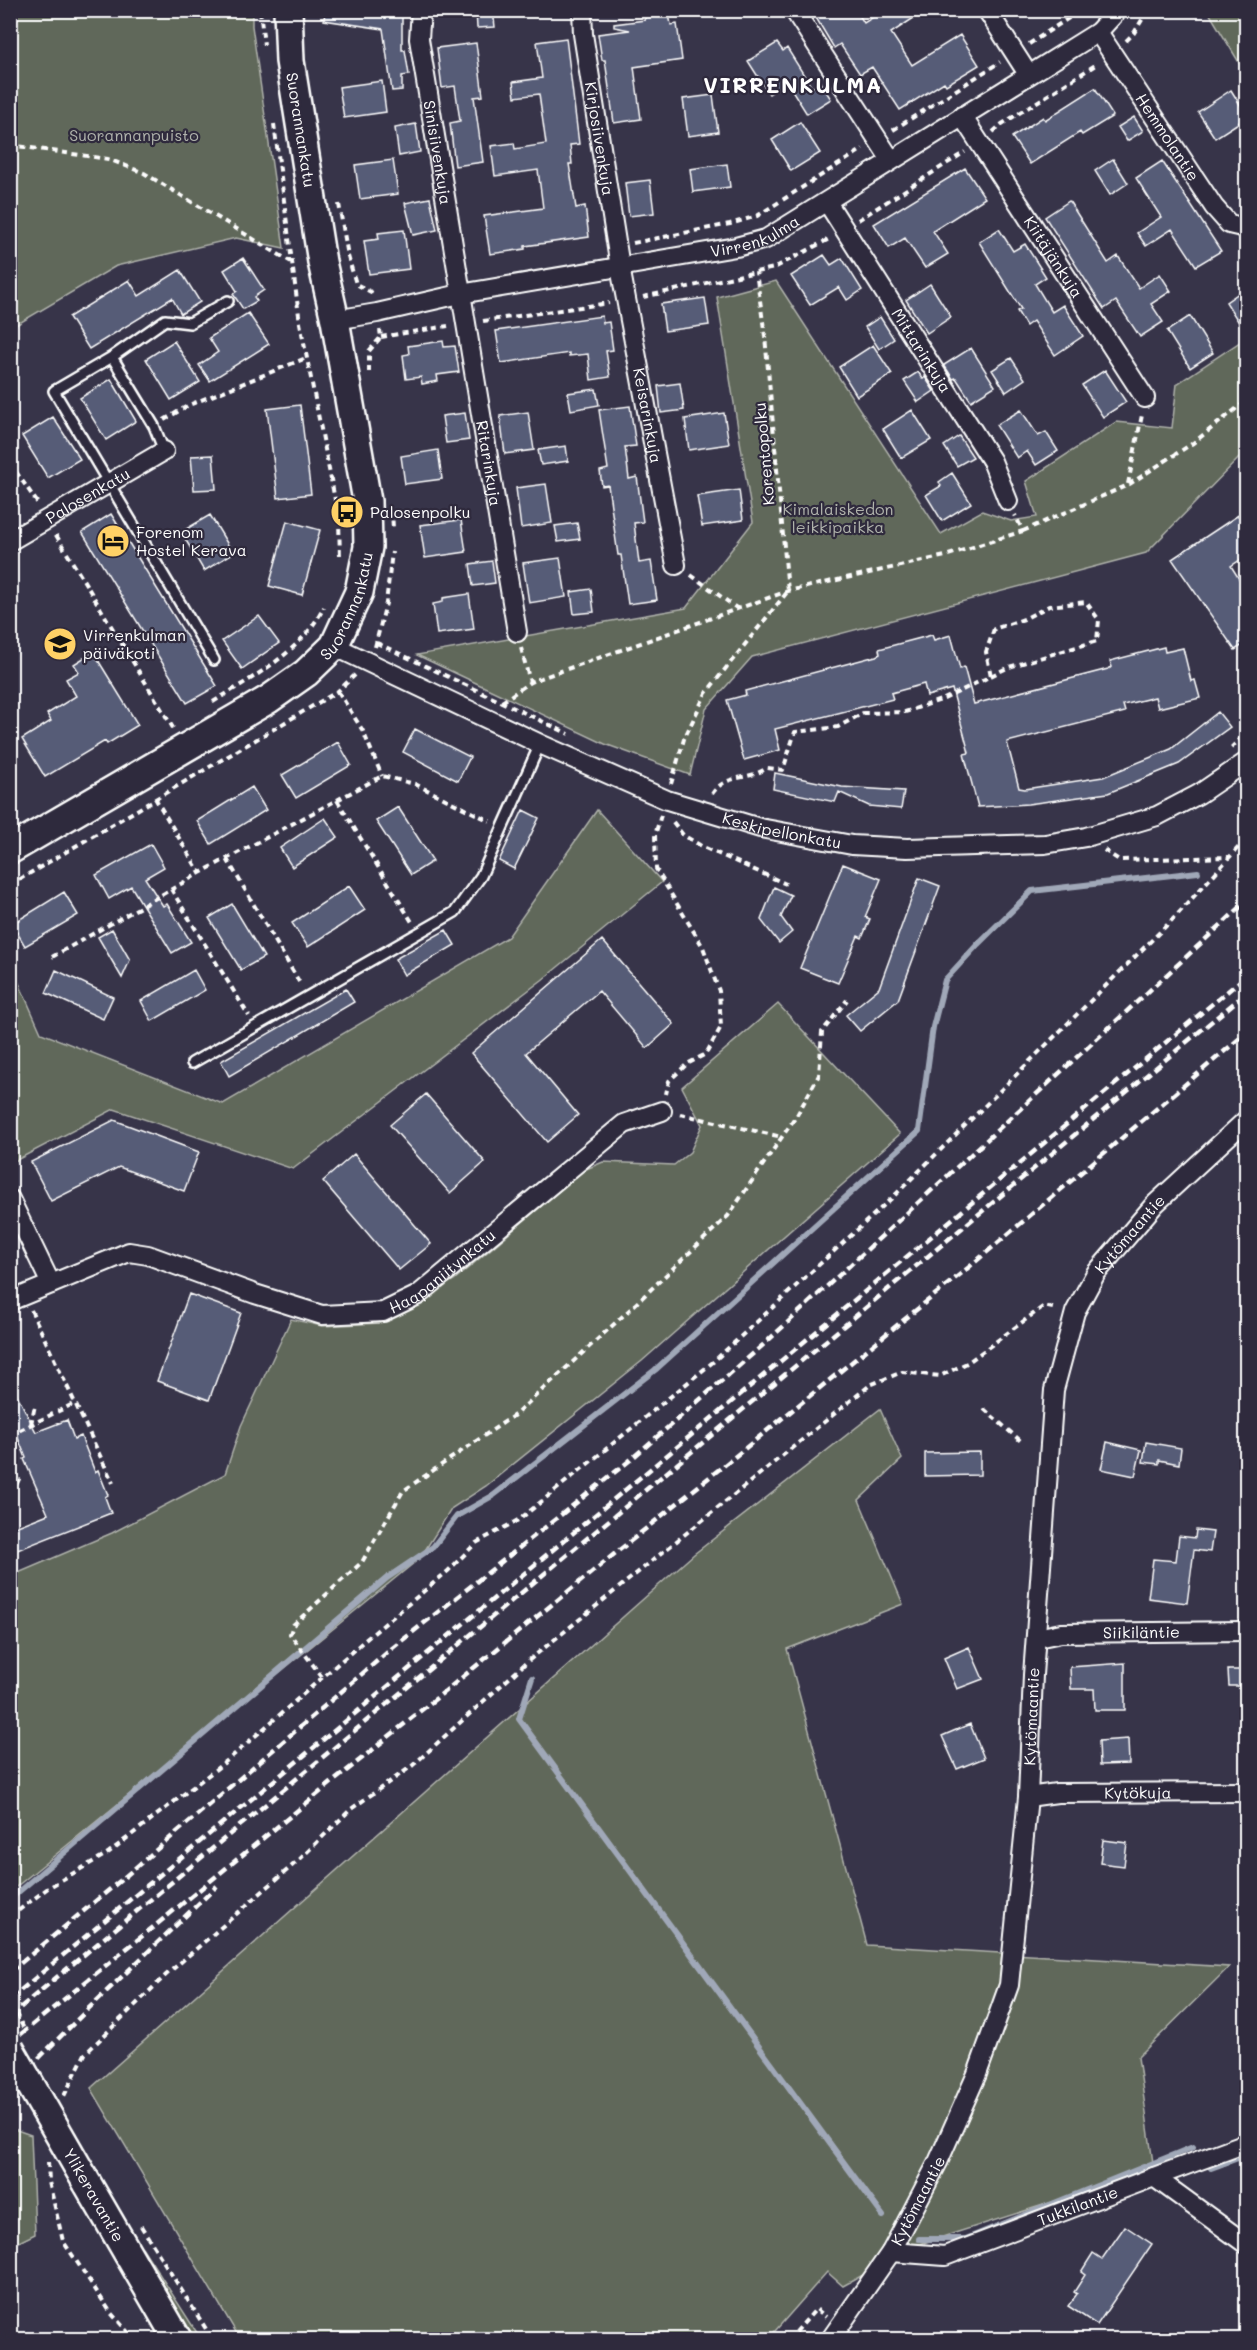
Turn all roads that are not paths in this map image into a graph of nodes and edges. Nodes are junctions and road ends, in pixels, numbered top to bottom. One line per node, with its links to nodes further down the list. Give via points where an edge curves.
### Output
1 (288, 10): 16 (street, Suorannankatu, via 290,61)
2 (421, 10): 14 (street, Sinisiivenkuja, via 419,39)
3 (582, 10): 13 (street, Kirjosiivenkuja)
4 (794, 10): 10 (street)
5 (987, 10): 8 (street)
6 (1118, 10): 7 (street, Virrenkulma)
7 (1098, 32): 8 (street, Virrenkulma); 12 (street, Hemmolantie, via 1214,207 1229,224)
8 (1028, 74): 9 (street, Virrenkulma)
9 (962, 116): 10 (street, Virrenkulma); 18 (street, Kiitäjänkuja)
10 (891, 160): 11 (street, Virrenkulma)
11 (827, 201): 13 (street, Virrenkulma, via 766,239); 21 (street, Mittarinkuja, via 992,461)
12 (1246, 228)
13 (620, 267): 14 (street, Virrenkulma); 23 (street, Keisarinkuja)
14 (460, 294): 16 (street, Virrenkulma); 24 (street, Ritarinkuja)
15 (228, 301): 17 (lane, via 190,323 165,320)
16 (335, 320): 25 (street, Suorannankatu, via 367,501 368,547 359,592)
17 (112, 357): 19 (lane, via 154,426); 20 (lane, via 54,391)
18 (1145, 398)
19 (164, 451): 20 (street, Palosenkatu)
20 (108, 483): 22 (street, Palosenkatu); 26 (lane)
21 (1008, 501)
22 (10, 541)
23 (676, 565)
24 (517, 632)
25 (334, 646): 27 (street, Keskipellonkatu); 29 (street, Suorannankatu, via 306,673 269,699)
26 (214, 660)
27 (540, 744): 28 (street, Keskipellonkatu, via 667,800 760,828 852,845 907,848 1045,844 1086,837 1156,816 1199,794); 30 (lane, via 481,876 455,912)
28 (1246, 762)
29 (10, 850)
30 (192, 1064)
31 (662, 1111): 34 (street, Haapaniitynkatu, via 624,1124 418,1295 383,1312 322,1315 148,1255 129,1252)
32 (1246, 1120): 37 (street, Kytömaantie, via 1140,1220 1096,1273 1075,1312 1054,1390)
33 (10, 1199): 34 (street)
34 (51, 1284): 35 (street, Haapaniitynkatu)
35 (17, 1298)
36 (1246, 1631): 37 (street, Siikiläntie, via 1061,1633)
37 (1037, 1638): 39 (street, Kytömaantie)
38 (1246, 1792): 39 (street, Kytökuja, via 1057,1793)
39 (1028, 1797): 44 (street, Kytömaantie, via 1009,1985 977,2074)
40 (10, 2049): 46 (street, Ylikeravantie, bridge)
41 (1246, 2144): 42 (street, Tukkilantie)
42 (1154, 2177): 43 (street); 44 (street, Tukkilantie, via 945,2256)
43 (1246, 2244)
44 (891, 2252): 45 (street, Kytömaantie)
45 (835, 2333)
46 (178, 2340)

